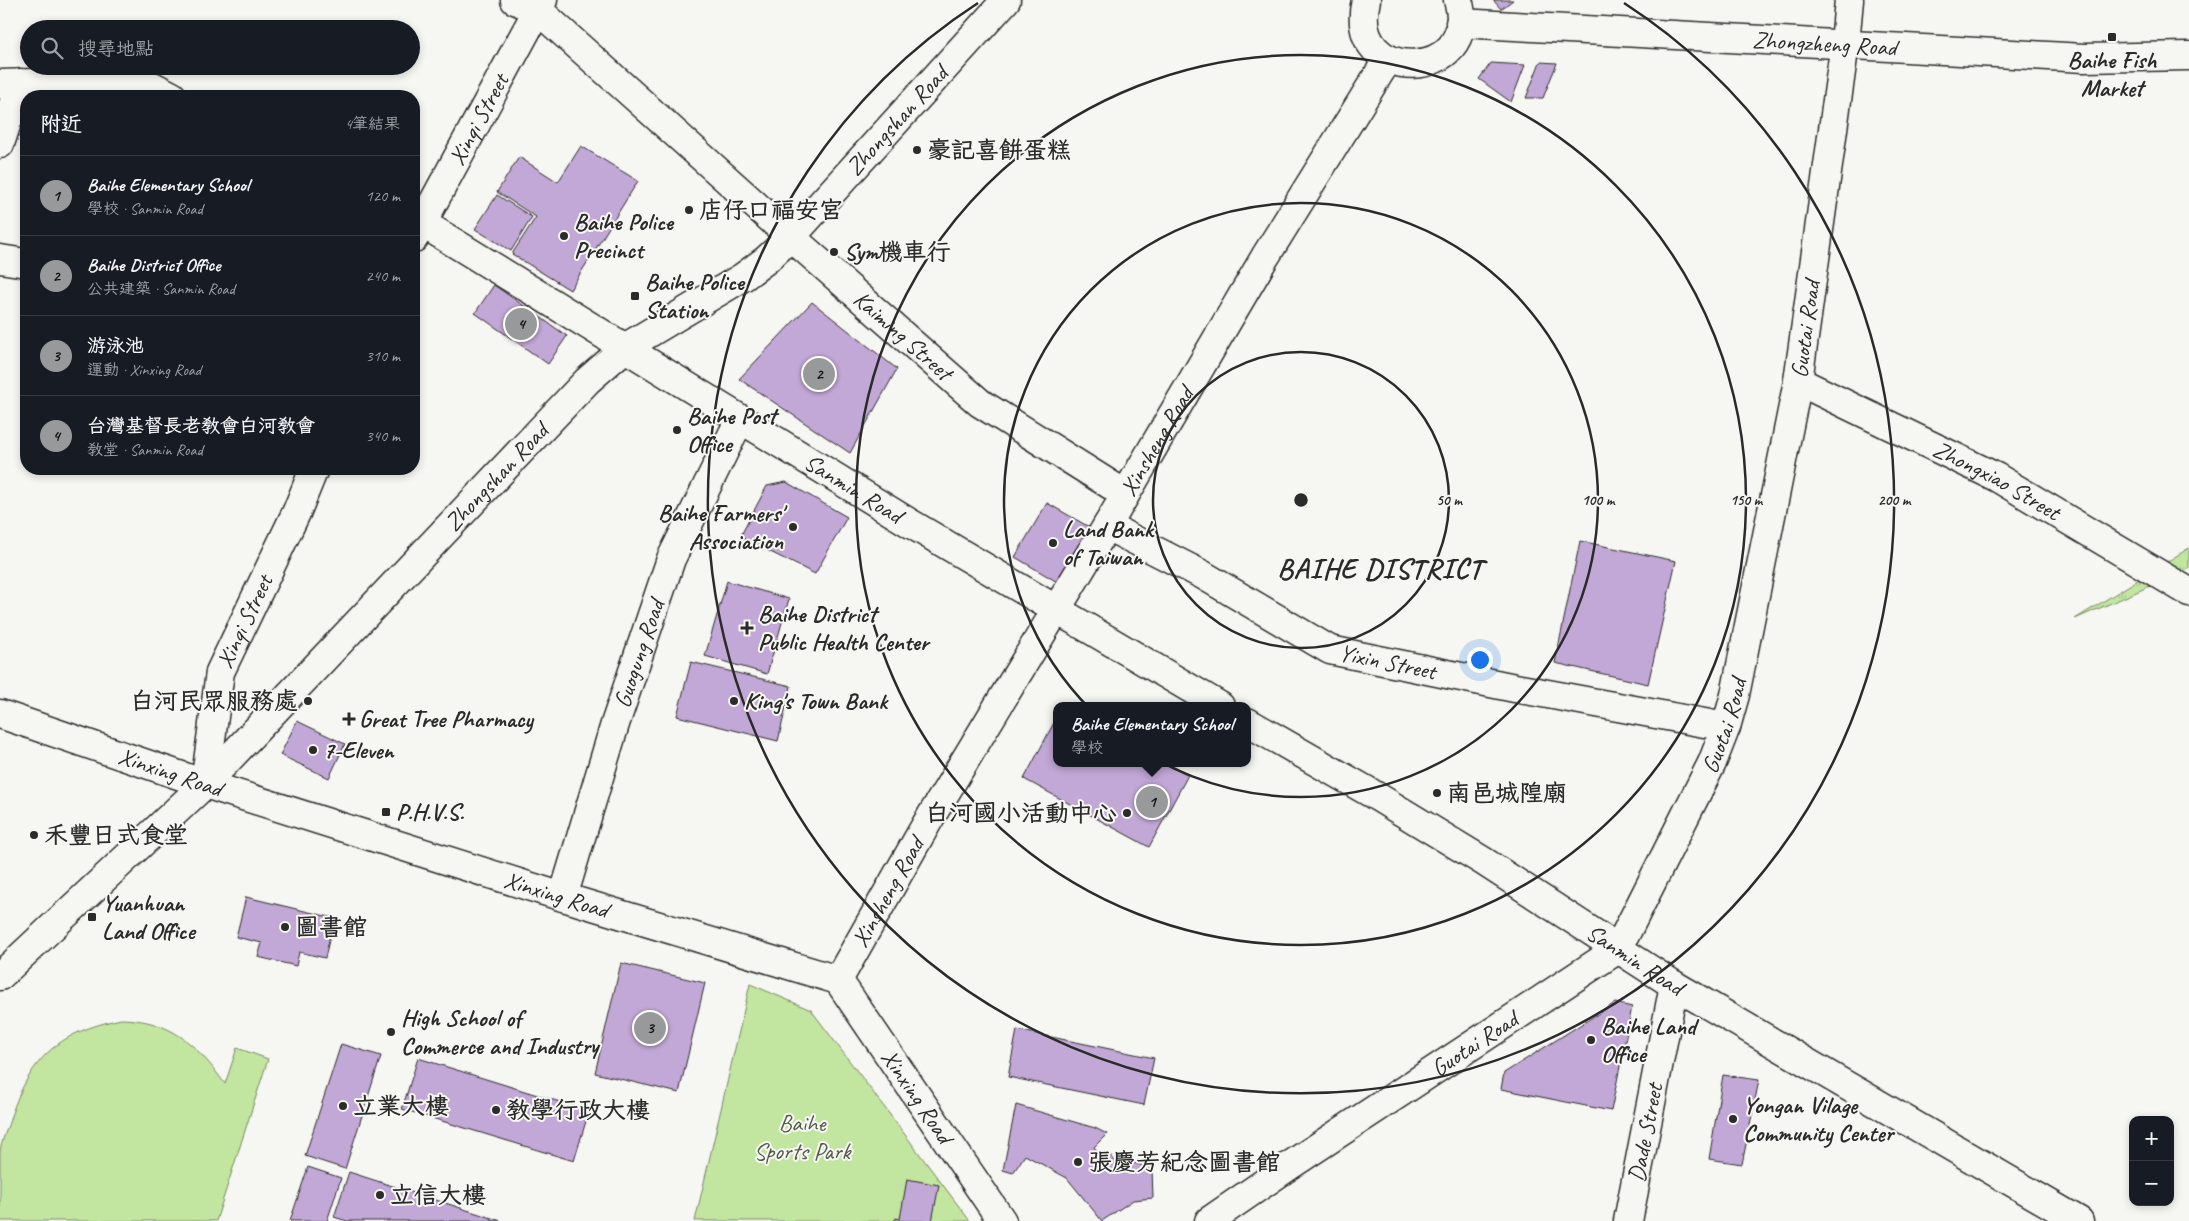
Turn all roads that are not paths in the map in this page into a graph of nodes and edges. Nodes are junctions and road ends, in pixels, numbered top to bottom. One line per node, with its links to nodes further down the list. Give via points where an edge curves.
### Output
1 (1006, 0): 14 (street, Zhongshan Road)
2 (1366, 0): 8 (street, via 1363,12 1368,39)
3 (1849, 0): 6 (street, Guotai Road)
4 (532, 3): 12 (street, Xinqi Street); 14 (street, Kaiming Street)
5 (1459, 12): 6 (street, Zhongzheng Road); 8 (street, via 1457,35 1442,55 1417,65)
6 (1845, 43): 7 (street, Zhongzheng Road, via 2084,58); 18 (street, Guotai Road)
7 (2189, 56)
8 (1388, 59): 21 (street, Xinsheng Road, via 1265,257)
9 (10, 83): 10 (street, via 141,80); 11 (street)
10 (160, 90)
11 (0, 144)
12 (420, 219)
13 (420, 229): 17 (street, Sanmin Road)
14 (791, 237): 17 (street, Zhongshan Road, via 743,277); 21 (street, Kaiming Street, via 980,403)
15 (0, 259): 16 (street)
16 (20, 262)
17 (626, 347): 19 (street, Sanmin Road); 29 (street, Zhongshan Road, via 587,381)
18 (1798, 381): 23 (street, Zhongxiao Street, via 1996,477); 28 (street, Guotai Road)
19 (740, 419): 24 (street, Sanmin Road); 30 (street, Guogung Road, via 671,559 615,724)
20 (312, 475): 29 (street, Xinqi Street, via 220,672)
21 (1125, 494): 22 (street, Xinsheng Road)
22 (1107, 526): 24 (street, Xinsheng Road); 28 (street, Yixin Street, via 1203,575 1330,650)
23 (2189, 592)
24 (1057, 608): 25 (street, Sanmin Road); 33 (street, Xinsheng Road, via 932,815)
25 (1213, 702)
26 (0, 714): 29 (street, Xinxing Road)
27 (1251, 724): 31 (street, Sanmin Road, via 1475,856)
28 (1726, 727): 31 (street, Guotai Road, via 1712,763)
29 (205, 784): 30 (street, Xinxing Road); 32 (street, Zhongshan Road)
30 (563, 897): 33 (street, Xinxing Road)
31 (1618, 949): 34 (street, Sanmin Road); 36 (street, Guotai Road)
32 (0, 976)
33 (838, 980): 35 (street, Xinxing Road)
34 (1674, 985): 37 (street, Dade Street); 38 (street, Sanmin Road)
35 (1002, 1221)
36 (1210, 1221)
37 (1628, 1221)
38 (2079, 1221)

